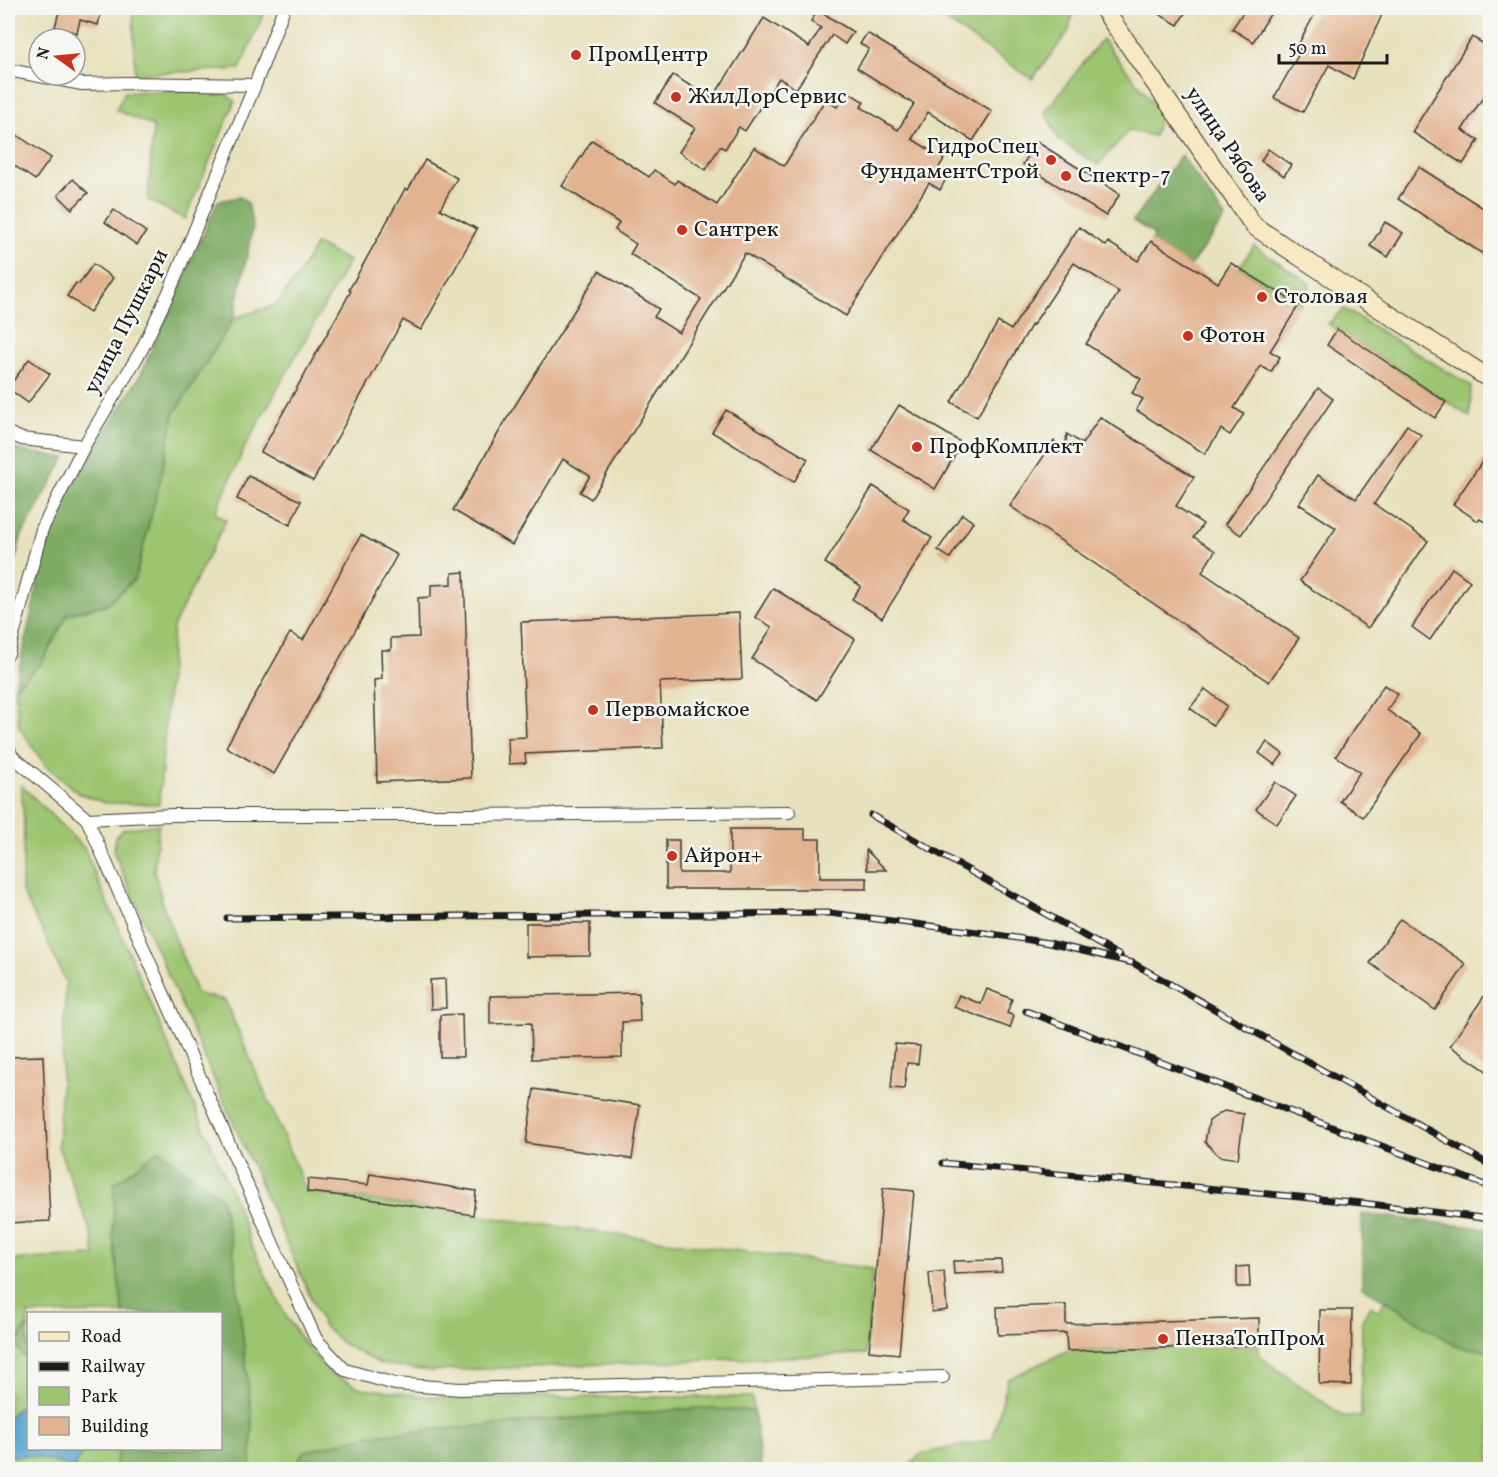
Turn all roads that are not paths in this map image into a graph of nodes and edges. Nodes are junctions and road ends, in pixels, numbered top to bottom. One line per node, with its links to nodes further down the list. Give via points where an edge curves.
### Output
1 (284, 8): 4 (street, улица Пушкари)
2 (1104, 8): 5 (street, улица Рябова, via 1254,226)
3 (8, 70): 4 (street, via 82,84)
4 (255, 85): 7 (street, улица Пушкари, via 166,300 142,349)
5 (1491, 379)
6 (8, 433): 7 (street, via 22,439)
7 (84, 446): 8 (street, улица Пушкари, via 42,529)
8 (8, 654)
9 (8, 747): 11 (street, via 11,755)
10 (789, 812): 11 (street, via 171,815)
11 (87, 819): 12 (street, via 316,1339 345,1370 394,1384 460,1389)
12 (943, 1377)

